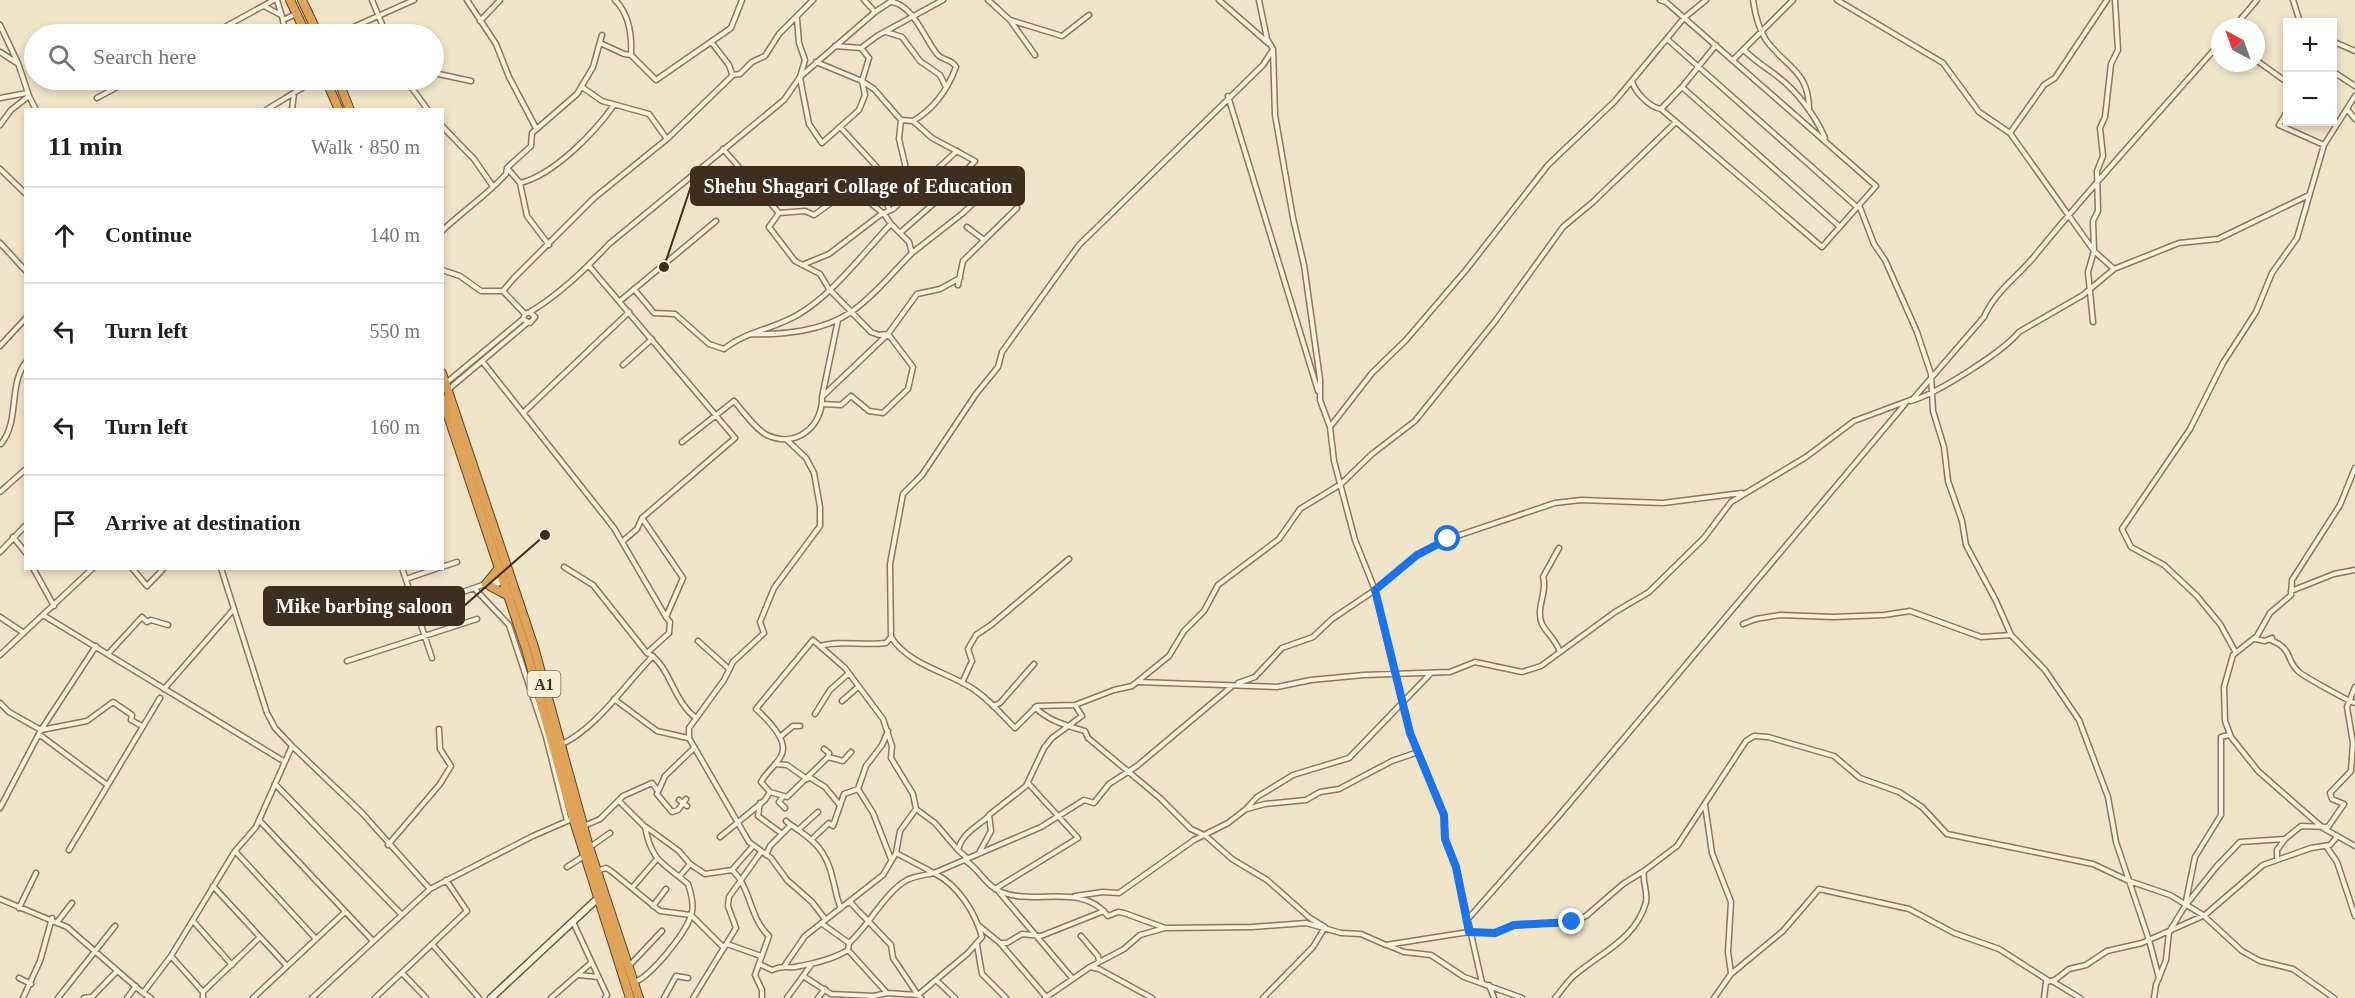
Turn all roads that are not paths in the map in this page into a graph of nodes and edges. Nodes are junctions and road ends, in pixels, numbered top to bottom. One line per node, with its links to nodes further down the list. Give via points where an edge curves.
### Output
1 (276, 0): 27 (street); 35 (street)
2 (290, 0): 31 (highway)
3 (302, 0): 29 (highway)
4 (372, 0): 33 (street)
5 (414, 0): 33 (street)
6 (467, 0): 41 (street)
7 (500, 0): 41 (street)
8 (615, 0): 64 (street, via 629,24)
9 (742, 0): 54 (street, via 731,28)
10 (805, 0): 28 (street)
11 (813, 0): 28 (street)
12 (864, 0): 30 (street)
13 (942, 0): 34 (street)
14 (987, 0): 40 (street)
15 (1219, 0): 59 (street)
16 (1258, 0): 59 (street)
17 (1660, 0): 37 (street)
18 (1706, 0): 37 (street)
19 (1753, 0): 50 (street)
20 (1793, 0): 50 (street)
21 (1837, 0): 117 (street, via 1943,63 1979,112)
22 (2107, 0): 117 (street, via 2055,78 2044,85)
23 (2115, 0): 127 (street, via 2118,50 2111,64 2105,117 2100,128 2103,156 2097,171)
24 (2257, 0): 38 (street)
25 (2293, 0): 39 (street)
26 (892, 1): 30 (street); 34 (street)
27 (264, 6): 35 (street); 42 (street)
28 (807, 8): 36 (street)
29 (307, 12): 31 (highway); 45 (highway)
30 (875, 12): 57 (street)
31 (297, 15): 35 (street); 44 (highway)
32 (1089, 15): 40 (street, via 1062,36)
33 (378, 16): 46 (street); 47 (street)
34 (912, 16): 49 (street); 82 (street, via 939,56 955,65)
35 (282, 17): 43 (street)
36 (797, 18): 73 (street, via 779,34 765,56 740,74); 74 (street, via 805,60)
37 (1684, 18): 52 (street); 56 (street)
38 (2242, 18)
39 (2299, 18)
40 (1010, 20): 65 (street)
41 (480, 21): 115 (street, via 496,44)
42 (231, 24)
43 (283, 24)
44 (301, 24)
45 (313, 24)
46 (362, 24)
47 (382, 24)
48 (0, 25): 68 (street)
49 (886, 32): 58 (street); 82 (street, via 902,37 925,65 940,75)
50 (1761, 32): 60 (street); 107 (street, via 1804,80)
51 (602, 35): 53 (street)
52 (1667, 39): 70 (street); 78 (street)
53 (600, 43): 64 (street); 81 (street)
54 (712, 43): 64 (street, via 656,80); 73 (street)
55 (2337, 43): 61 (street)
56 (1716, 45): 66 (street); 70 (street)
57 (835, 46): 58 (street); 67 (street)
58 (861, 48): 77 (street, via 869,58)
59 (1273, 49): 93 (street, via 1263,65); 182 (street, via 1275,115 1304,265)
60 (1744, 50): 66 (street); 107 (street, via 1761,68 1777,76)
61 (2355, 51)
62 (0, 52): 68 (street)
63 (2211, 53): 127 (street)
64 (631, 55)
65 (1035, 55)
66 (1734, 59): 119 (street)
67 (816, 62): 74 (street); 77 (street)
68 (18, 63): 79 (street)
69 (2265, 66): 75 (street)
70 (1699, 67): 83 (street); 132 (street)
71 (2334, 72): 80 (street)
72 (444, 75): 76 (street)
73 (732, 75): 118 (street)
74 (800, 77): 116 (street, via 810,124 822,143); 121 (street, via 784,100)
75 (2283, 79)
76 (471, 81)
77 (862, 81): 84 (street); 97 (street)
78 (1632, 81): 105 (street, via 1635,90); 188 (street, via 1548,165 1466,270 1372,373)
79 (24, 82)
80 (2355, 86)
81 (582, 87): 98 (street); 115 (street)
82 (946, 87): 111 (street, via 930,111)
83 (1682, 87): 105 (street); 141 (street)
84 (874, 89): 97 (street); 110 (street)
85 (26, 90): 92 (street)
86 (112, 90): 96 (street)
87 (298, 90): 91 (street)
88 (331, 90): 102 (highway)
89 (342, 90): 103 (highway)
90 (413, 90): 104 (street)
91 (294, 93): 100 (street); 101 (street)
92 (28, 95): 95 (street); 99 (street); 113 (street)
93 (1228, 96): 182 (street); 235 (street, via 1079,245 1002,352 998,367 922,475 903,494 890,564)
94 (2355, 96): 106 (street)
95 (0, 98)
96 (97, 98)
97 (863, 98): 116 (street, via 859,110)
98 (615, 105): 118 (street, via 649,114); 126 (street, via 561,160 544,173)
99 (35, 108)
100 (269, 108)
101 (292, 108)
102 (338, 108)
103 (349, 108)
104 (427, 108)
105 (1661, 109): 112 (street)
106 (2347, 109): 109 (street); 120 (street)
107 (1809, 110): 119 (street)
108 (2283, 117): 120 (street, via 2278,124)
109 (2355, 118)
110 (901, 120): 111 (street); 125 (street, via 898,139)
111 (913, 121): 122 (street, via 917,128)
112 (1676, 122): 141 (street, via 1822,247); 194 (street, via 1563,227 1420,416)
113 (0, 125)
114 (444, 128): 129 (street)
115 (537, 128): 123 (street, via 532,133 531,146)
116 (841, 128): 134 (street, via 885,176 883,189)
117 (2010, 133): 137 (street)
118 (667, 139): 146 (street, via 594,198)
119 (1826, 142): 132 (street, via 1876,186)
120 (2325, 145): 131 (street)
121 (723, 149): 135 (street); 150 (street, via 609,244)
122 (957, 151): 134 (street); 143 (street, via 975,161)
123 (507, 168): 126 (street); 129 (street, via 506,174)
124 (0, 169): 130 (street)
125 (908, 177)
126 (520, 183): 146 (street, via 527,216)
127 (2098, 183): 137 (street); 147 (street)
128 (993, 184): 148 (street)
129 (492, 185): 142 (street, via 486,195)
130 (24, 192)
131 (2309, 195): 152 (street, via 2218,238 2179,243); 240 (street, via 2296,238 2272,273 2256,312 2223,363 2190,429 2122,529 2136,551 2163,565 2198,596)
132 (1858, 206): 141 (street); 178 (street, via 1917,332)
133 (1017, 208): 144 (street)
134 (889, 210): 136 (street)
135 (779, 213): 136 (street, via 805,211 814,215 852,188); 149 (street, via 769,227)
136 (883, 213): 139 (street); 149 (street, via 834,252)
137 (2068, 214): 147 (street); 178 (street, via 1990,302 1984,317)
138 (716, 221): 156 (street)
139 (891, 224): 143 (street); 157 (street)
140 (968, 226): 144 (street)
141 (1840, 227)
142 (444, 229)
143 (901, 232): 148 (street)
144 (984, 240): 154 (street, via 963,261)
145 (0, 243): 151 (street)
146 (549, 245): 159 (street)
147 (2094, 251): 152 (street); 158 (street, via 2088,272)
148 (912, 253): 164 (street)
149 (802, 265): 157 (street, via 820,274)
150 (589, 266): 160 (street); 161 (street)
151 (24, 269)
152 (2114, 269): 158 (street)
153 (444, 271): 159 (street, via 460,276 481,291)
154 (960, 278): 155 (street); 171 (street, via 940,289 917,294)
155 (958, 285)
156 (634, 289): 160 (street); 170 (street, via 654,313 675,314 709,344 724,349)
157 (829, 289): 164 (street); 170 (street, via 799,315)
158 (2089, 290): 169 (street); 180 (street, via 2019,332 1986,360)
159 (503, 291): 166 (street)
160 (620, 301): 163 (street)
161 (544, 304): 162 (street); 165 (street)
162 (530, 312): 165 (street); 166 (street)
163 (629, 312): 172 (street); 186 (street)
164 (852, 312): 167 (street); 171 (street, via 875,334)
165 (535, 317): 166 (street, via 532,322)
166 (525, 318): 174 (street); 179 (street)
167 (838, 319): 170 (street, via 801,330); 181 (street)
168 (24, 320): 173 (street)
169 (2093, 322)
170 (751, 334)
171 (888, 334): 181 (street); 185 (street, via 913,367 908,389 883,413 869,411 851,396 841,405)
172 (652, 339): 175 (street); 187 (street)
173 (0, 346)
174 (482, 362): 179 (street); 186 (street)
175 (623, 365)
176 (24, 367): 191 (street, via 14,391 11,423)
177 (444, 378): 179 (highway, A1)
178 (1930, 380): 180 (street); 183 (street)
179 (447, 386): 218 (highway, A1)
180 (1932, 393): 183 (street); 233 (street, via 1948,481 1966,545)
181 (822, 397): 185 (street)
182 (1320, 398): 188 (street)
183 (1907, 402): 196 (street, via 1854,421 1806,457); 378 (street)
184 (444, 404): 208 (highway, A1)
185 (822, 404): 189 (street, via 816,424 805,434)
186 (523, 413): 200 (street)
187 (716, 415): 189 (street, via 734,401 765,434); 190 (street); 197 (street, via 735,438)
188 (1330, 427): 194 (street)
189 (787, 440): 249 (street, via 806,458 814,473 820,526 774,588 760,622 764,633)
190 (682, 442)
191 (1, 444)
192 (2355, 468): 221 (street, via 2340,505 2292,580)
193 (24, 471): 195 (street)
194 (1341, 484): 220 (street, via 1354,540); 253 (street, via 1300,509 1279,539 1218,585 1172,653)
195 (0, 492)
196 (1746, 493): 220 (street, via 1663,502 1555,502 1448,539 1417,555); 241 (street, via 1724,509 1704,538 1649,592)
197 (642, 518): 200 (street, via 637,529); 228 (street, via 683,578)
198 (24, 527): 199 (street)
199 (13, 537): 202 (street); 203 (street)
200 (622, 541): 228 (street)
201 (1559, 548): 241 (street, via 1543,577 1546,584 1541,611 1542,623)
202 (24, 551)
203 (0, 552)
204 (1069, 559): 254 (street, via 992,626 976,635 968,649 972,661)
205 (457, 562): 206 (street)
206 (444, 567)
207 (564, 567): 242 (street, via 593,585)
208 (499, 568): 218 (highway, A1); 219 (highway)
209 (34, 570): 223 (street)
210 (91, 570): 223 (street)
211 (134, 570): 212 (street, via 147,586)
212 (162, 570)
213 (222, 570): 225 (street)
214 (403, 570): 217 (street)
215 (434, 570): 217 (street)
216 (2355, 570): 221 (street)
217 (406, 579): 224 (street)
218 (507, 579): 219 (street); 222 (highway, A1); 282 (highway, A1)
219 (482, 587): 222 (highway); 224 (street); 314 (street, via 510,625)
220 (1375, 590): 250 (street); 255 (street, via 1313,637 1282,648 1255,677)
221 (2291, 591): 236 (street, via 2270,613)
222 (509, 596): 314 (highway, A1)
223 (54, 606): 226 (street)
224 (416, 608): 234 (street)
225 (234, 609): 258 (street); 283 (street, via 270,721)
226 (43, 615): 232 (street); 238 (street)
227 (0, 617): 232 (street)
228 (666, 617): 242 (street, via 670,622 669,633)
229 (477, 619): 234 (street)
230 (1743, 624): 233 (street, via 1780,615 1854,616 1910,611 1982,637)
231 (168, 625): 243 (street, via 147,622 142,617)
232 (24, 633): 244 (street)
233 (2011, 635): 356 (street, via 2045,670 2079,720 2108,797 2116,842)
234 (426, 637): 246 (street); 247 (street)
235 (891, 637): 239 (street, via 886,644); 254 (street, via 897,647 918,661)
236 (2254, 639): 240 (street); 263 (street, via 2271,639 2282,645 2299,673)
237 (698, 641): 249 (street)
238 (96, 646): 243 (street); 277 (street)
239 (821, 646): 252 (street); 279 (street, via 813,640 756,709)
240 (2235, 651): 271 (street, via 2226,673)
241 (1560, 652): 251 (street, via 1541,666 1522,672 1475,663 1450,672)
242 (647, 653): 245 (street)
243 (108, 654): 258 (street)
244 (0, 655)
245 (653, 656): 260 (street); 270 (street, via 680,703)
246 (432, 658)
247 (347, 661)
248 (1034, 664): 267 (street)
249 (728, 668): 270 (street, via 724,680)
250 (1394, 672): 251 (street); 255 (street, via 1277,687); 265 (street)
251 (1432, 672): 265 (street)
252 (848, 674): 256 (street); 269 (street, via 830,690)
253 (1138, 682): 255 (street); 266 (street)
254 (962, 683): 267 (street)
255 (1233, 686): 291 (street)
256 (858, 687): 261 (street); 276 (street)
257 (2355, 687): 263 (street)
258 (164, 689): 289 (street)
259 (160, 698): 272 (street)
260 (614, 699): 281 (street, via 657,731); 282 (street, via 578,735)
261 (842, 700)
262 (0, 703): 277 (street)
263 (2348, 703): 264 (street); 321 (street, via 2352,765 2349,775 2330,793 2332,799 2344,806)
264 (2355, 703)
265 (1403, 704): 287 (street); 310 (street, via 1349,758 1293,775 1257,797)
266 (1075, 705): 268 (street); 274 (street, via 1082,716)
267 (993, 706): 268 (street, via 1016,728)
268 (1035, 707): 274 (street, via 1043,716)
269 (815, 714)
270 (696, 718): 281 (street)
271 (2225, 721): 278 (street); 280 (street)
272 (142, 726): 277 (street, via 112,702 87,721); 294 (street)
273 (800, 726): 279 (street, via 793,726)
274 (1068, 727): 291 (street, via 1086,731 1088,738); 293 (street, via 1044,748)
275 (439, 729): 330 (street, via 440,749 451,766)
276 (888, 731): 296 (street, via 866,766); 309 (street, via 891,758 913,794)
277 (40, 732): 294 (street); 307 (street)
278 (2230, 735): 280 (street); 321 (street, via 2258,771)
279 (780, 736): 290 (street, via 783,752)
280 (2221, 736): 368 (street, via 2221,814 2195,857)
281 (688, 738): 284 (street)
282 (561, 745): 319 (highway, A1)
283 (292, 746): 289 (street); 330 (street, via 362,813)
284 (693, 749): 297 (street, via 665,776); 316 (street)
285 (824, 749): 288 (street)
286 (851, 752): 288 (street, via 843,761)
287 (1418, 752): 310 (street, via 1339,789 1320,792 1306,800); 378 (street, via 1444,815 1445,839 1456,867)
288 (828, 757): 292 (street)
289 (285, 762): 295 (street)
290 (775, 764): 292 (street, via 788,765); 298 (street, via 762,780)
291 (1129, 772): 313 (street, via 1109,784 1094,803 1084,800); 325 (street, via 1191,829)
292 (808, 778): 300 (street); 304 (street, via 825,787)
293 (1028, 783): 312 (street); 313 (street)
294 (106, 784): 335 (street)
295 (275, 784): 315 (street); 373 (street)
296 (858, 789): 304 (street, via 844,794); 344 (street, via 873,813)
297 (658, 791): 301 (street, via 652,783); 302 (street, via 659,798 672,812)
298 (770, 792): 300 (street); 303 (street)
299 (686, 798): 302 (street)
300 (782, 798): 308 (street, via 778,802)
301 (620, 801): 319 (street, via 600,819); 320 (street)
302 (680, 802): 306 (street)
303 (760, 803): 316 (street); 324 (street, via 758,816)
304 (839, 804): 328 (street, via 833,826 829,823)
305 (1705, 805): 349 (street, via 1677,846); 356 (street, via 1746,741 1754,736 1768,737 1834,756 1860,778 1899,792 1922,807 1947,834 2093,864); 418 (street, via 1712,853 1731,902)
306 (687, 806)
307 (0, 808)
308 (784, 808)
309 (916, 809): 336 (street, via 935,823); 338 (street, via 900,831)
310 (1246, 810): 325 (street)
311 (819, 812): 322 (street)
312 (989, 815): 336 (street, via 965,835); 340 (street, via 991,831)
313 (1059, 818): 340 (street); 361 (street, via 1078,838)
314 (570, 819): 341 (highway, A1); 355 (street)
315 (259, 820): 337 (street); 372 (street)
316 (736, 821): 326 (street); 331 (street)
317 (786, 821): 318 (street)
318 (791, 825): 322 (street); 324 (street)
319 (583, 826): 334 (highway, A1)
320 (645, 827): 343 (street); 346 (street, via 679,851)
321 (2324, 828): 327 (street); 329 (street, via 2301,826)
322 (798, 830): 328 (street)
323 (610, 833): 334 (street)
324 (781, 834): 339 (street)
325 (1204, 835): 362 (street, via 1119,893); 386 (street)
326 (720, 837)
327 (2337, 837): 332 (street); 333 (street)
328 (813, 839): 370 (street, via 829,866)
329 (2285, 839): 342 (street, via 2277,850); 368 (street, via 2240,842)
330 (388, 845): 359 (street)
331 (753, 846): 339 (street); 348 (street)
332 (2326, 846): 342 (street); 376 (street, via 2337,862)
333 (2355, 846)
334 (589, 847): 350 (highway, A1)
335 (69, 850)
336 (958, 850): 345 (street)
337 (235, 851): 357 (street); 394 (street)
338 (896, 853): 344 (street); 352 (street)
339 (763, 854): 354 (street); 382 (street)
340 (979, 854): 345 (street)
341 (585, 855): 347 (street); 364 (highway, A1)
342 (2277, 859): 375 (street, via 2255,871)
343 (656, 860): 353 (street); 358 (street)
344 (891, 860): 365 (street, via 877,882)
345 (967, 860): 352 (street); 361 (street)
346 (690, 864): 348 (street, via 705,874); 353 (street)
347 (567, 867)
348 (732, 870): 354 (street)
349 (1644, 870): 389 (street, via 1580,919 1514,925 1495,933); 466 (street, via 1646,901 1632,929 1604,955 1577,972)
350 (596, 871): 358 (street, via 606,868); 414 (highway, A1)
351 (36, 873): 369 (street)
352 (934, 873): 383 (street, via 902,884); 384 (street, via 956,889)
353 (680, 876): 374 (street, via 688,884)
354 (742, 879): 402 (street, via 728,900 736,927); 406 (street, via 762,931 769,936)
355 (446, 880): 359 (street); 398 (street, via 467,911)
356 (2129, 881): 368 (street, via 2170,895); 395 (street)
357 (213, 886): 380 (street); 393 (street)
358 (632, 888): 367 (street)
359 (430, 889): 373 (street)
360 (666, 889): 367 (street)
361 (997, 890): 362 (street, via 1030,898); 391 (street)
362 (1071, 896): 371 (street, via 1094,903)
363 (0, 899): 369 (street)
364 (597, 899): 381 (street); 453 (highway, A1)
365 (850, 902): 370 (street); 383 (street)
366 (72, 903): 379 (street)
367 (653, 906): 374 (street)
368 (2185, 906): 375 (street); 390 (street)
369 (19, 908): 377 (street)
370 (841, 908): 382 (street)
371 (1104, 911): 387 (street, via 1108,916 1118,912); 391 (street, via 1041,936)
372 (345, 912): 394 (street); 396 (street)
373 (402, 915): 396 (street)
374 (691, 915): 402 (street); 428 (street, via 655,966)
375 (2203, 915): 390 (street); 471 (street, via 2242,951 2260,961 2292,969)
376 (2355, 916)
377 (52, 918): 379 (street); 430 (street)
378 (1467, 920): 389 (street)
379 (58, 921): 404 (street)
380 (193, 921): 405 (street); 411 (street)
381 (573, 921): 408 (street); 450 (street)
382 (823, 921): 397 (street); 412 (street, via 805,936)
383 (867, 921): 397 (street); 438 (street, via 891,945 893,958)
384 (978, 925): 399 (street); 400 (street, via 982,937)
385 (115, 926): 404 (street)
386 (1325, 927): 387 (street, via 1306,923); 401 (street, via 1361,934); 463 (street, via 1313,947)
387 (1165, 928): 407 (street, via 1140,935 1124,949)
388 (662, 931): 414 (street)
389 (1469, 932): 401 (street); 429 (street)
390 (2169, 932): 395 (street); 425 (street, via 2166,960)
391 (1033, 935): 399 (street, via 1022,934); 424 (street)
392 (1081, 936): 407 (street)
393 (260, 937): 411 (street); 413 (street)
394 (317, 939): 413 (street)
395 (2149, 940): 425 (street); 427 (street, via 2107,951)
396 (373, 941): 446 (street)
397 (849, 943): 403 (street)
398 (432, 944): 417 (street); 449 (street)
399 (1000, 944): 439 (street)
400 (977, 945): 426 (street); 461 (street, via 982,974)
401 (1386, 945): 429 (street, via 1431,955)
402 (726, 946): 406 (street); 456 (street)
403 (848, 950): 410 (street, via 834,959); 435 (street)
404 (93, 951): 416 (street); 441 (street)
405 (171, 956): 434 (street); 436 (street)
406 (761, 956): 409 (street)
407 (1099, 960): 415 (street)
408 (591, 963): 419 (street); 421 (street)
409 (759, 964): 412 (street, via 772,970); 457 (street, via 755,975)
410 (812, 964): 412 (street); 420 (street)
411 (232, 965): 436 (street)
412 (785, 965)
413 (287, 966): 445 (street)
414 (629, 966): 428 (highway, A1)
415 (1090, 967): 424 (street); 462 (street)
416 (117, 970): 432 (street); 442 (street, via 92,997)
417 (402, 973): 447 (street); 448 (street)
418 (1731, 974): 427 (street, via 1783,931 1819,889 1909,909 1954,933 1999,949); 467 (street)
419 (578, 975): 421 (street); 451 (street)
420 (804, 976): 433 (street); 458 (street)
421 (598, 977): 452 (street)
422 (19, 978): 430 (street)
423 (688, 978): 455 (street, via 676,976)
424 (1071, 978): 439 (street)
425 (2159, 978): 470 (street)
426 (936, 980): 438 (street); 460 (street)
427 (2050, 981): 468 (street, via 2046,983); 469 (street)
428 (635, 982): 454 (highway, A1)
429 (1482, 983): 431 (street)
430 (31, 984): 440 (street)
431 (1489, 984): 464 (street); 465 (street)
432 (136, 986): 434 (street); 443 (street)
433 (825, 989): 437 (street); 459 (street)
434 (143, 993): 444 (street)
435 (887, 993): 437 (street); 438 (street)
436 (203, 995)
437 (833, 996)
438 (920, 997)
439 (1046, 997)
440 (23, 998)
441 (58, 998)
442 (84, 998)
443 (128, 998)
444 (151, 998)
445 (253, 998)
446 (312, 998)
447 (375, 998)
448 (426, 998)
449 (479, 998)
450 (491, 998)
451 (551, 998)
452 (605, 998)
453 (630, 998)
454 (639, 998)
455 (664, 998)
456 (693, 998)
457 (762, 998)
458 (787, 998)
459 (818, 998)
460 (956, 998)
461 (1006, 998)
462 (1152, 998)
463 (1263, 998)
464 (1494, 998)
465 (1522, 998)
466 (1555, 998)
467 (1714, 998)
468 (2044, 998)
469 (2080, 998)
470 (2154, 998)
471 (2334, 998)

